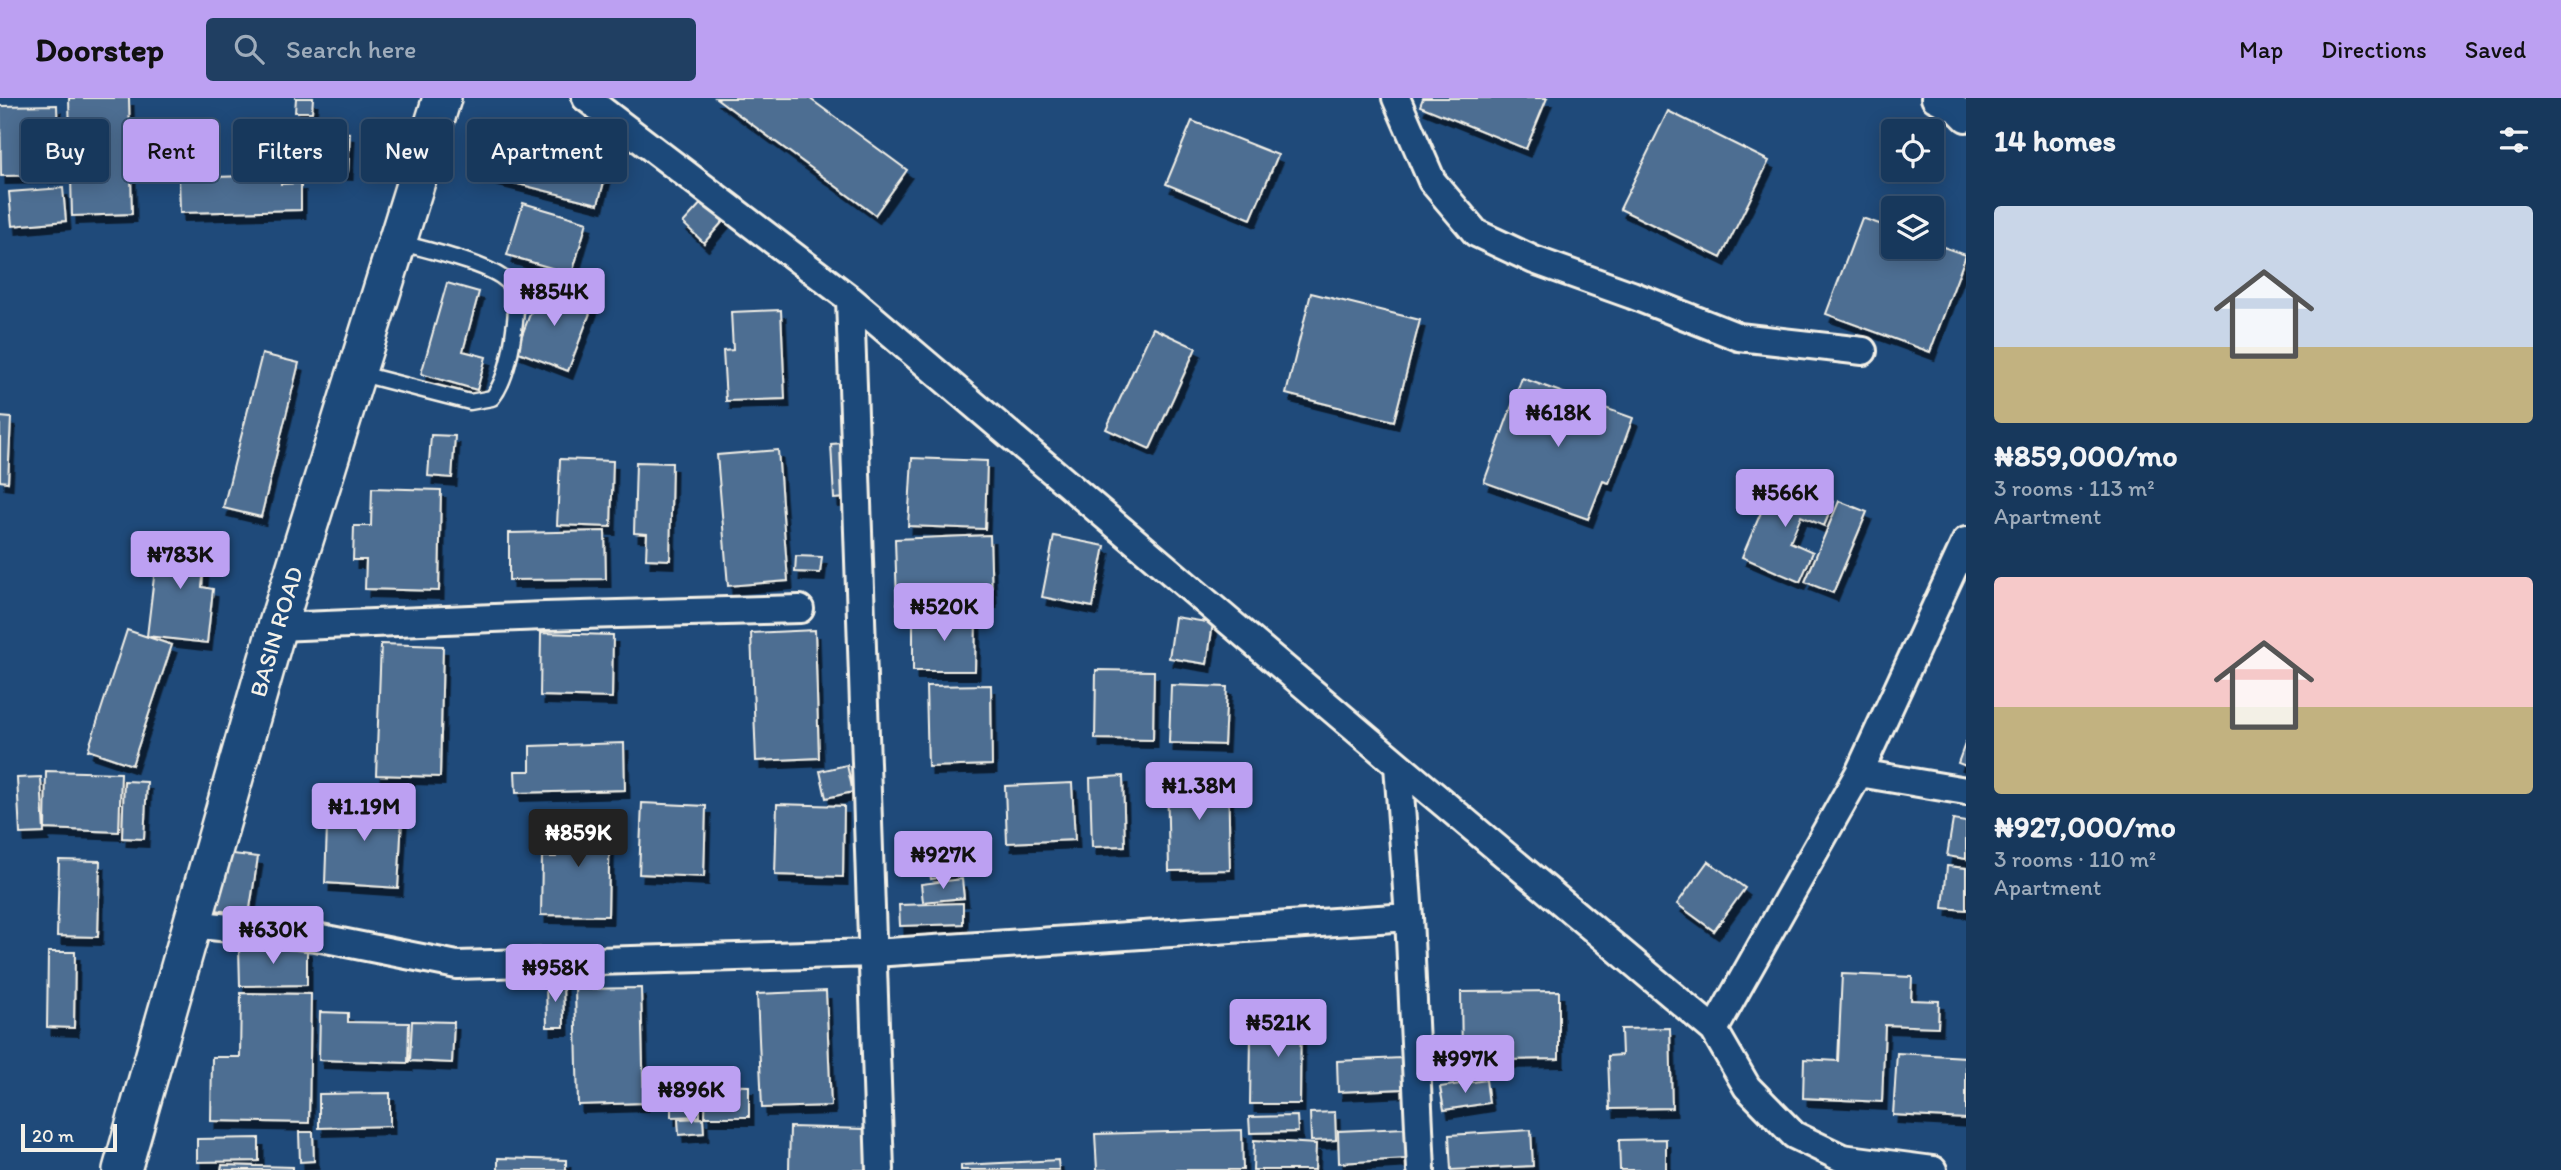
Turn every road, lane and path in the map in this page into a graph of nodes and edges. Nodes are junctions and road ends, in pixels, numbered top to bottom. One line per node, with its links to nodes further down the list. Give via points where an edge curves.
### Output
1 (442, 98): 6 (street, BASIN ROAD)
2 (586, 98): 7 (street)
3 (1396, 98): 8 (street, via 1432,181 1476,233 1534,260 1738,337)
4 (1935, 98): 5 (street)
5 (1962, 108)
6 (397, 242): 9 (street, BASIN ROAD); 9 (lane, via 490,270 509,284 517,306 501,387 492,398 470,402)
7 (850, 299): 13 (street); 18 (street)
8 (1863, 351)
9 (356, 373): 12 (street, BASIN ROAD)
10 (1966, 541): 14 (street)
11 (800, 609): 12 (street)
12 (278, 627): 17 (street, BASIN ROAD)
13 (1398, 765): 16 (street); 19 (street)
14 (1859, 773): 15 (street); 19 (street)
15 (1966, 791)
16 (1409, 917): 18 (street); 22 (street)
17 (191, 924): 18 (street, via 316,937 457,965); 20 (street, BASIN ROAD)
18 (874, 953): 21 (street)
19 (1714, 1030): 23 (street, via 1747,1087 1794,1135 1842,1158)
20 (122, 1170)
21 (880, 1170)
22 (1422, 1170)
23 (1934, 1170)

